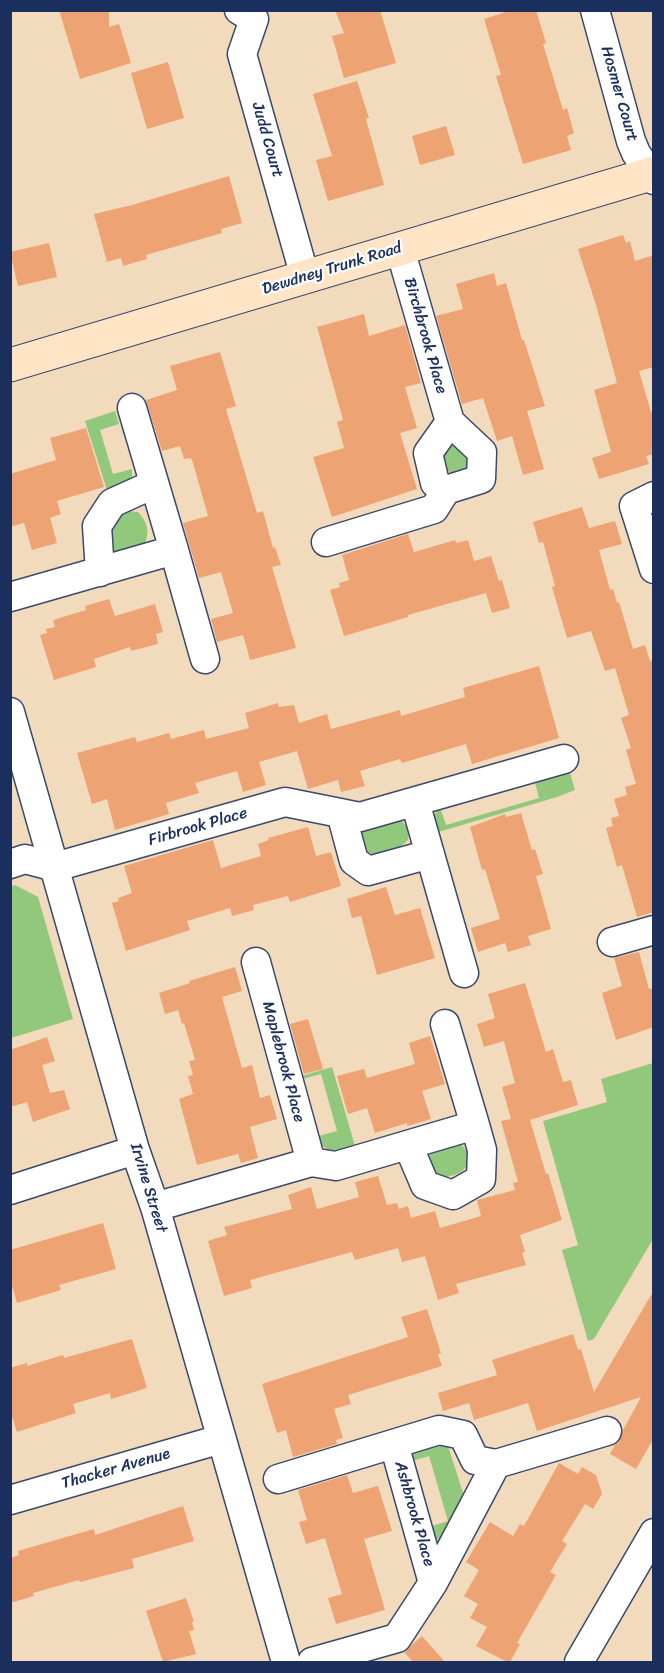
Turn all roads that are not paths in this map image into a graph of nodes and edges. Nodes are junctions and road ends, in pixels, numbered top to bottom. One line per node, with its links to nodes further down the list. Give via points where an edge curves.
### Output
1 (239, 10): 5 (street, Judd Court, via 254,19 242,54)
2 (595, 10): 3 (street, Hosmer Court, via 631,141)
3 (652, 176): 4 (main road, Dewdney Trunk Road)
4 (400, 249): 5 (main road, Dewdney Trunk Road); 8 (street, Birchbrook Place)
5 (305, 277): 6 (main road, Dewdney Trunk Road)
6 (10, 364)
7 (132, 408): 9 (street)
8 (450, 422): 10 (street, via 428,453 435,483); 10 (street, via 482,452 481,479)
9 (154, 484): 13 (street); 15 (street, via 111,503 96,526)
10 (446, 490): 12 (street, via 434,508)
11 (654, 496): 14 (street, via 634,506)
12 (326, 542)
13 (174, 550): 15 (street); 17 (street)
14 (654, 569)
15 (100, 572): 16 (street)
16 (10, 597)
17 (205, 659)
18 (10, 712): 24 (street, Irvine Street)
19 (564, 759): 20 (street, Firbrook Place)
20 (415, 802): 21 (street, Firbrook Place, via 360,817); 22 (street)
21 (341, 813): 22 (street, via 354,861 368,872); 24 (street, Firbrook Place, via 285,802)
22 (430, 854): 28 (street)
23 (10, 864): 24 (street, via 25,859)
24 (55, 867): 32 (street, Irvine Street)
25 (654, 930): 26 (street)
26 (612, 942)
27 (256, 962): 33 (street, Maplebrook Place)
28 (464, 973)
29 (445, 1024): 30 (street)
30 (475, 1125): 31 (street); 31 (street, via 482,1150 481,1179 453,1194 425,1185)
31 (408, 1145): 33 (street, via 336,1166)
32 (135, 1150): 34 (street); 35 (street, Irvine Street)
33 (311, 1162): 35 (street)
34 (10, 1190)
35 (155, 1207): 37 (street, Irvine Street)
36 (607, 1431): 39 (street)
37 (221, 1439): 41 (street, Thacker Avenue); 44 (street, Irvine Street)
38 (394, 1444): 39 (street, Ashbrook Place, via 439,1430 463,1435 475,1460); 40 (street, Ashbrook Place); 43 (street, Ashbrook Place)
39 (496, 1464): 43 (street, Ashbrook Place)
40 (278, 1479)
41 (10, 1500)
42 (654, 1533): 46 (street)
43 (433, 1583): 45 (street, Ashbrook Place, via 398,1638)
44 (286, 1662)
45 (312, 1662)
46 (579, 1662)

